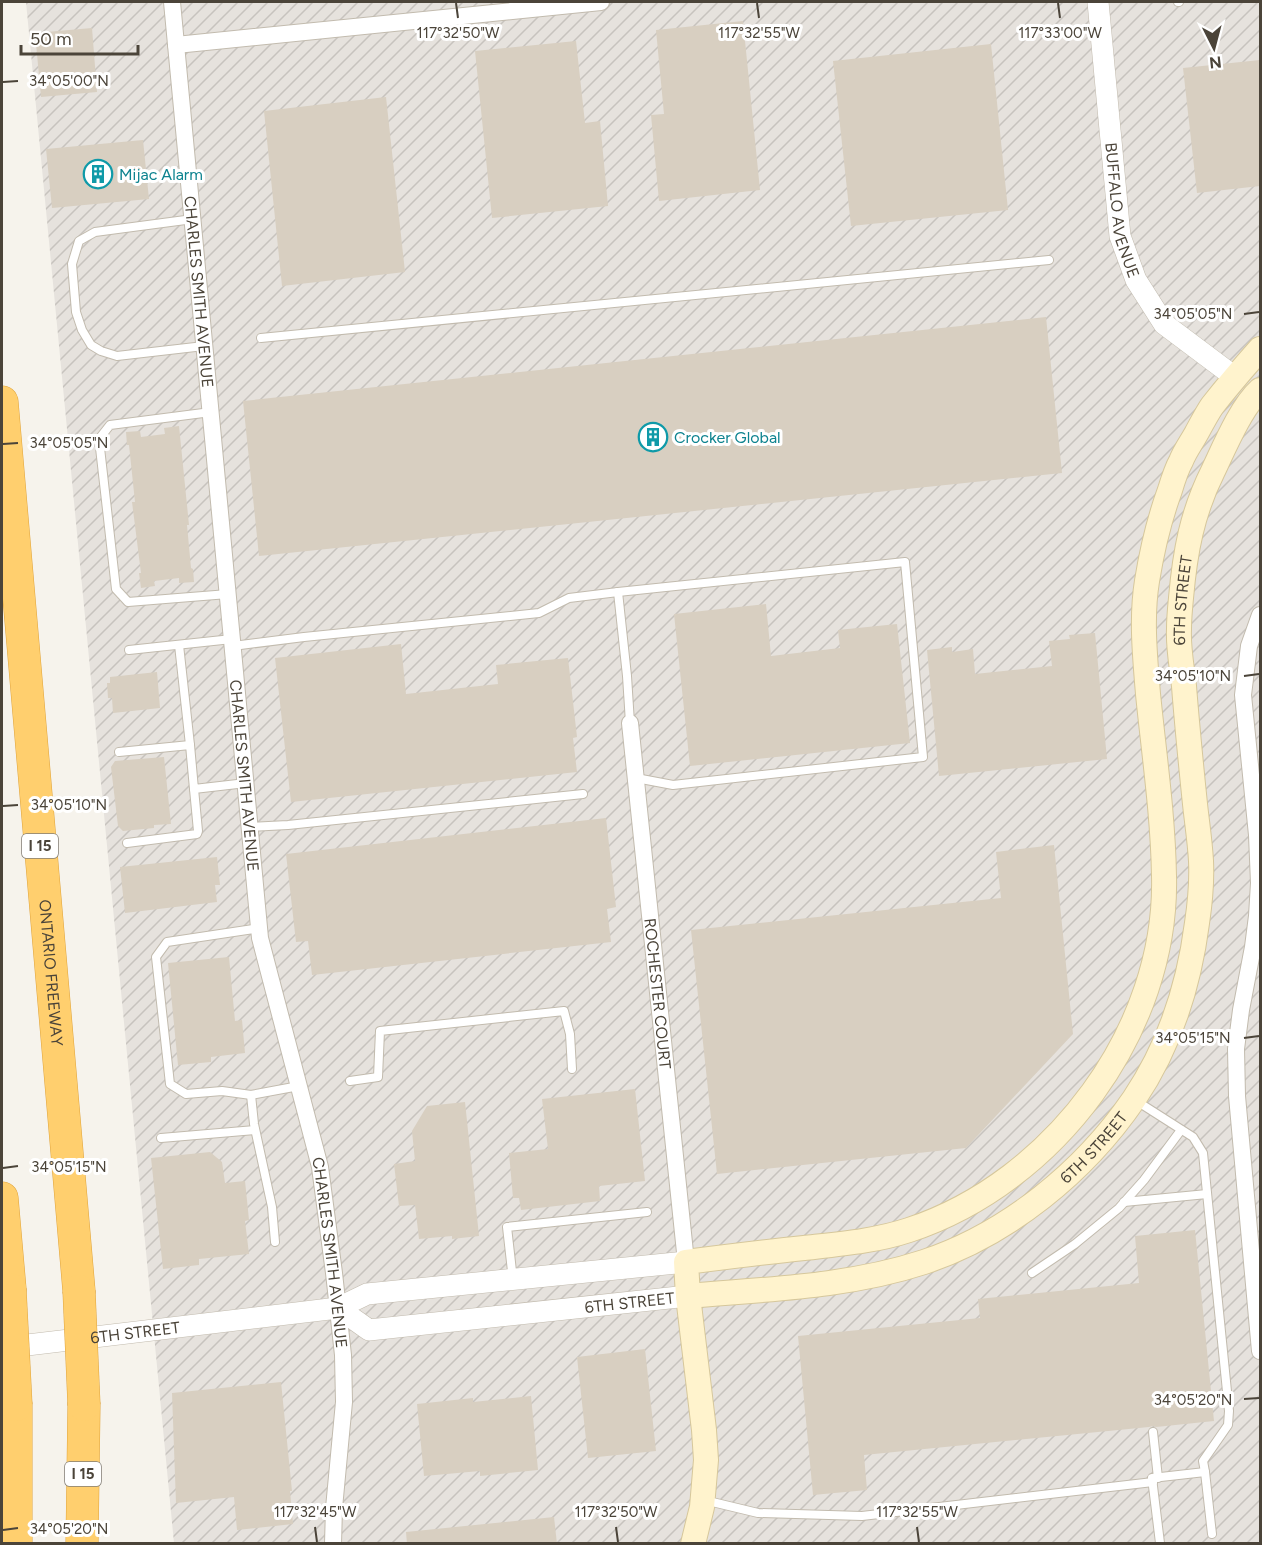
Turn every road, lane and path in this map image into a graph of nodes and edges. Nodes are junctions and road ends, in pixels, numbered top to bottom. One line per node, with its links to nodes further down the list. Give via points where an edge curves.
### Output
1 (172, 2): 4 (street, CHARLES SMITH AVENUE)
2 (601, 2): 4 (street)
3 (1098, 2): 10 (street, BUFFALO AVENUE, via 1120,236 1136,280 1164,324)
4 (176, 45): 5 (street, CHARLES SMITH AVENUE)
5 (193, 219): 8 (street, CHARLES SMITH AVENUE); 8 (lane, via 94,232 80,241 72,264 76,312 91,345 117,356)
6 (1049, 260): 7 (lane)
7 (261, 338)
8 (204, 346): 13 (street, CHARLES SMITH AVENUE)
9 (1260, 349): 10 (main road, 6TH STREET)
10 (1236, 378): 11 (street, BUFFALO AVENUE); 43 (main road, 6TH STREET, via 1211,408 1179,463 1159,520 1146,584 1146,669 1162,845 1163,903 1149,980 1112,1065 1052,1141 1010,1176 948,1214 910,1230 856,1242)
11 (1259, 395): 34 (main road, 6TH STREET, via 1234,427 1208,482 1193,521 1185,559 1179,631 1201,860 1199,905 1195,943 1173,1023)
12 (2, 402): 57 (highway, ONTARIO FREEWAY / I 15, bridge, via 79,1291 84,1405)
13 (211, 412): 15 (street, CHARLES SMITH AVENUE); 15 (lane, via 110,425 99,439 116,589 128,602)
14 (618, 592): 17 (lane, via 569,598 540,613); 20 (lane); 23 (lane, via 905,562 923,757 673,785)
15 (228, 594): 17 (street, CHARLES SMITH AVENUE)
16 (1260, 615): 49 (street, via 1249,646 1243,695 1257,835 1257,916 1236,1048)
17 (232, 642): 18 (lane); 24 (street, CHARLES SMITH AVENUE)
18 (179, 645): 19 (lane); 21 (lane)
19 (129, 650)
20 (630, 723): 23 (street, ROCHESTER COURT)
21 (190, 745): 22 (lane); 25 (lane)
22 (119, 752)
23 (636, 778): 43 (street, ROCHESTER COURT)
24 (246, 783): 25 (lane); 27 (street, CHARLES SMITH AVENUE)
25 (194, 789): 28 (lane, via 197,834)
26 (583, 794): 27 (lane)
27 (250, 827): 29 (street, CHARLES SMITH AVENUE)
28 (127, 843)
29 (260, 928): 32 (street, CHARLES SMITH AVENUE); 33 (lane, via 166,942 156,957 170,1084 186,1094 222,1090)
30 (572, 1069): 31 (lane, via 564,1011 380,1031 378,1077)
31 (350, 1081)
32 (299, 1086): 33 (lane); 47 (street, CHARLES SMITH AVENUE, via 320,1167)
33 (251, 1095): 35 (lane)
34 (1134, 1099): 36 (lane); 46 (main road, 6TH STREET, via 1093,1151 1061,1182 1025,1210 962,1246 927,1261 852,1280)
35 (255, 1130): 37 (lane); 42 (lane, via 272,1207)
36 (1181, 1130): 38 (lane, via 1193,1137 1203,1153); 40 (lane)
37 (161, 1138)
38 (1207, 1194): 40 (lane); 51 (lane, via 1229,1411 1228,1425 1203,1461)
39 (2, 1198): 56 (highway, bridge, via 16,1405)
40 (1124, 1202): 44 (lane, via 1075,1244)
41 (647, 1212): 45 (lane, via 507,1227)
42 (275, 1242)
43 (686, 1262): 45 (street, 6TH STREET); 46 (main road)
44 (1032, 1273)
45 (513, 1280): 47 (street, 6TH STREET, via 367,1294)
46 (688, 1296): 47 (street, 6TH STREET, via 369,1330); 53 (main road, via 704,1430)
47 (338, 1308): 48 (street, 6TH STREET); 58 (street, CHARLES SMITH AVENUE, via 344,1402)
48 (2, 1348)
49 (1260, 1351)
50 (1153, 1432): 52 (lane)
51 (1205, 1472): 52 (lane); 54 (lane)
52 (1155, 1480): 53 (lane, via 862,1516 758,1513); 55 (lane)
53 (703, 1500): 59 (main road)
54 (1212, 1534)
55 (1160, 1543)
56 (16, 1544)
57 (82, 1544)
58 (333, 1544)
59 (693, 1544)

